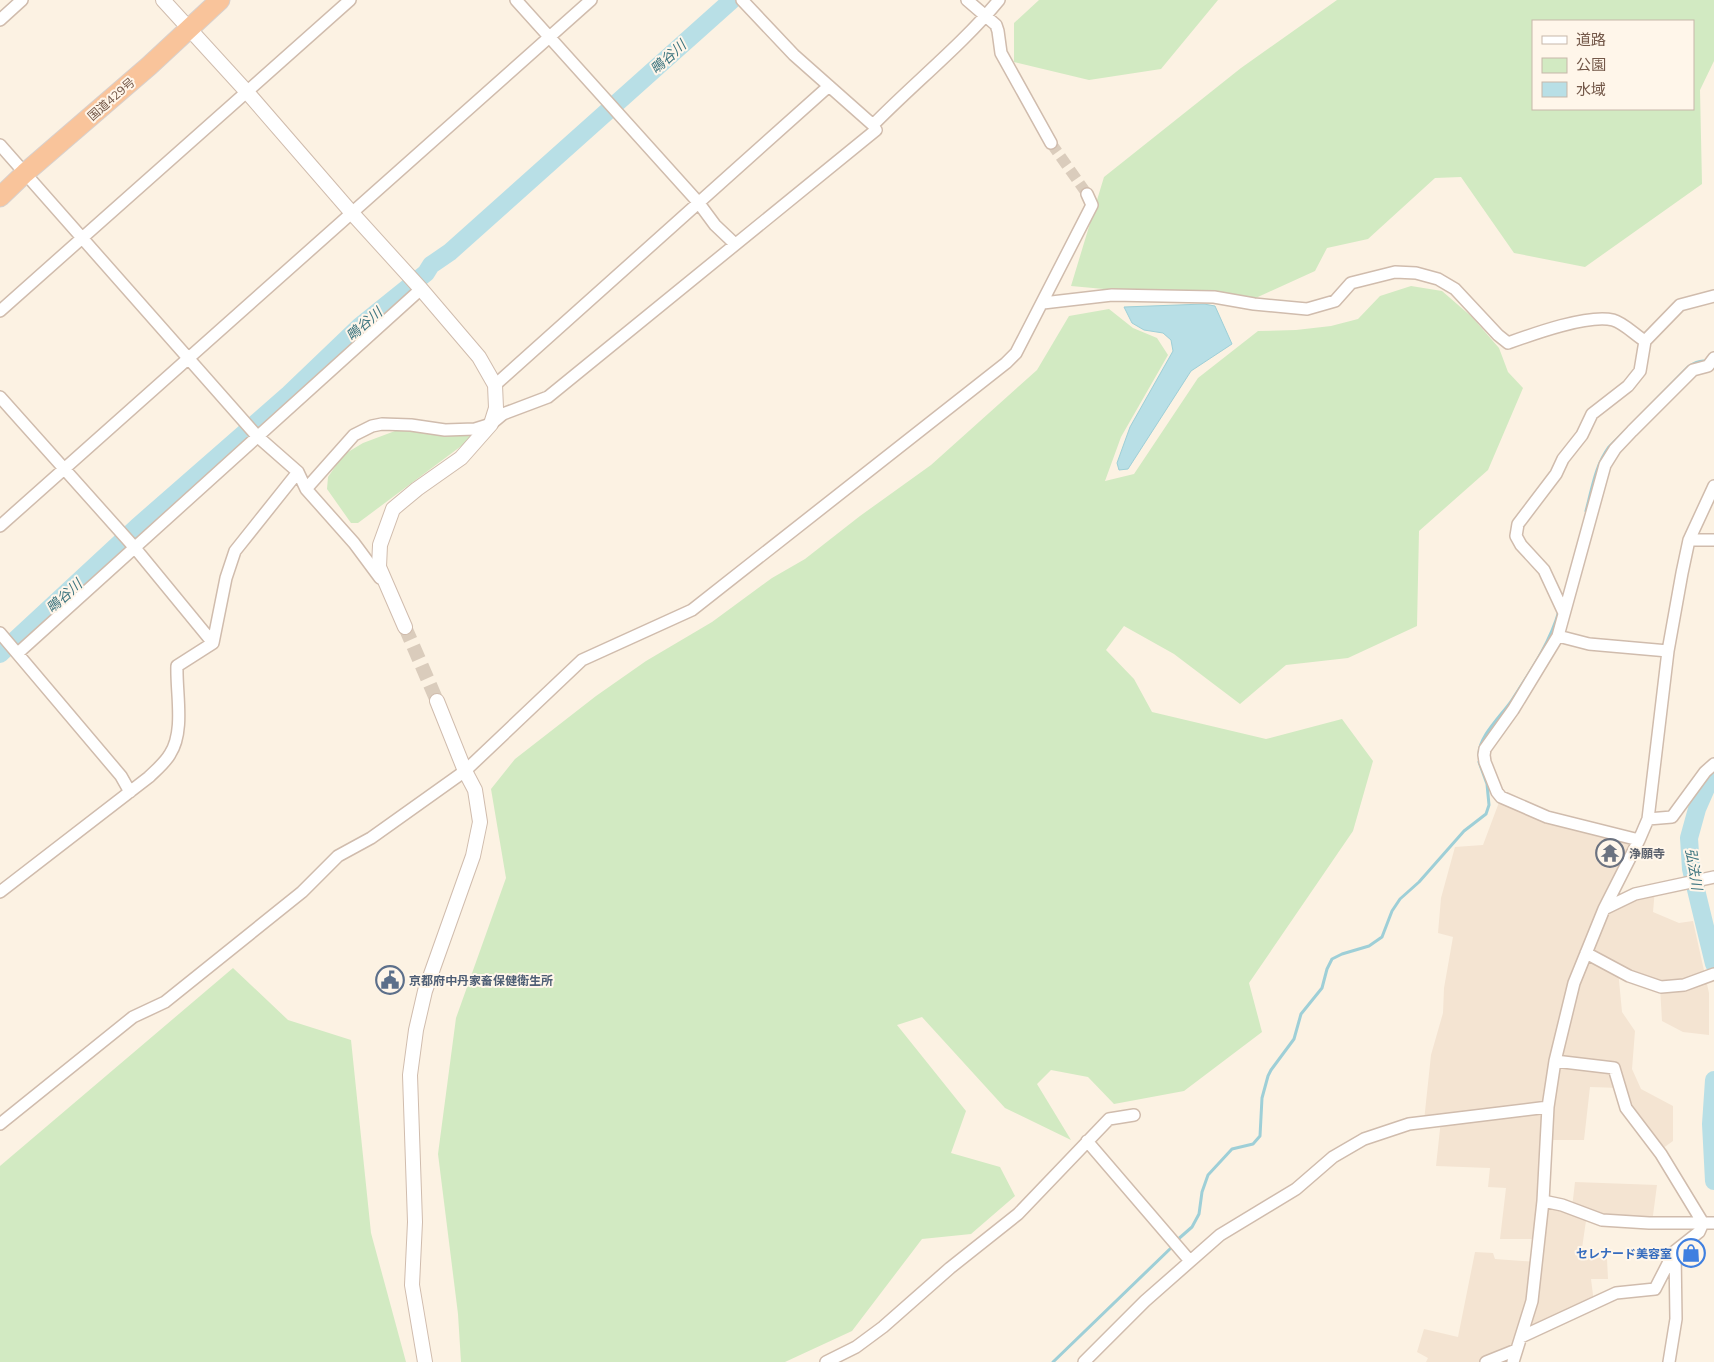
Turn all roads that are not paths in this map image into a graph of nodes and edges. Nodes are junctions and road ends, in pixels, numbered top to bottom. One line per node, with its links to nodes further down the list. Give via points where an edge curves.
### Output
1 (22, 0): 11 (street)
2 (163, 0): 12 (street)
3 (220, 0): 12 (highway, 国道429号)
4 (350, 0): 15 (street)
5 (516, 0): 13 (street)
6 (591, 0): 13 (street)
7 (742, 0): 14 (street, via 794,55)
8 (967, 0): 10 (street)
9 (999, 0): 10 (street)
10 (986, 17): 16 (street); 17 (street, via 996,25 1001,53)
11 (0, 20)
12 (189, 28): 15 (street); 19 (highway, 国道429号)
13 (550, 37): 22 (street); 23 (street)
14 (829, 86): 16 (street); 22 (street)
15 (247, 92): 23 (street); 24 (street)
16 (873, 125): 25 (street, via 876,130)
17 (1051, 143)
18 (0, 145): 19 (street)
19 (25, 173): 21 (highway, 国道429号); 24 (street)
20 (1087, 194): 28 (street, via 1092,205)
21 (0, 196)
22 (698, 202): 25 (street); 33 (street)
23 (351, 212): 26 (street); 31 (street)
24 (83, 238): 29 (street); 31 (street)
25 (735, 244): 35 (street, via 548,397 503,414)
26 (421, 289): 33 (street, via 479,357); 36 (street)
27 (1714, 296): 30 (street, via 1680,305)
28 (1043, 303): 30 (street, via 1112,295 1214,297 1307,309 1335,301 1351,283 1396,272 1416,273 1438,279 1455,289 1508,343 1545,330 1601,318 1615,321); 55 (street, via 1016,353 1006,363 692,610 582,660)
29 (0, 311)
30 (1645, 341): 46 (street, via 1640,371 1628,386 1592,414 1556,474 1518,524 1516,536 1521,546 1544,570)
31 (189, 358): 36 (street); 37 (street)
32 (1711, 362): 46 (street, via 1693,370 1632,430 1605,465)
33 (495, 385): 35 (street, via 496,408)
34 (0, 397): 37 (street)
35 (491, 424): 40 (street, via 475,429 445,430 411,425 372,426 354,436); 45 (street, via 461,458 392,509 380,545 379,560)
36 (257, 436): 38 (street); 44 (street)
37 (64, 469): 41 (street); 44 (street)
38 (298, 472): 40 (street); 50 (street, via 235,551)
39 (1714, 486): 42 (street)
40 (306, 489): 45 (street, via 354,543)
41 (0, 526)
42 (1690, 540): 43 (street); 51 (street)
43 (1714, 540)
44 (135, 548): 50 (street); 52 (street)
45 (387, 587): 47 (street)
46 (1564, 613): 49 (street)
47 (405, 627)
48 (0, 634): 52 (street)
49 (1558, 636): 51 (street, via 1589,644); 58 (street, via 1485,749 1491,777 1501,797 1547,816)
50 (213, 643): 56 (street, via 177,666 178,737 170,756)
51 (1668, 651): 57 (street)
52 (18, 653): 56 (street, via 121,776)
53 (437, 702): 55 (street)
54 (1714, 764): 57 (street, via 1672,817)
55 (465, 771): 67 (street, via 371,838 338,856 302,892 165,1002 133,1016); 75 (street, via 475,790 480,822 473,856 425,991 410,1075 415,1222 412,1285)
56 (130, 792): 60 (street)
57 (1648, 818): 58 (street)
58 (1639, 840): 61 (street)
59 (1714, 877): 61 (street, via 1635,894)
60 (0, 892)
61 (1604, 909): 62 (street)
62 (1586, 954): 63 (street, via 1629,976 1660,987 1684,984); 64 (street, via 1574,983)
63 (1711, 975)
64 (1555, 1061): 65 (street); 70 (street, via 1614,1068 1626,1108)
65 (1548, 1106): 69 (street); 72 (street, via 1409,1124 1364,1139 1333,1157 1296,1189 1220,1235)
66 (1134, 1115): 68 (street, via 1109,1119)
67 (0, 1124)
68 (1087, 1141): 72 (street); 76 (street, via 1018,1214 883,1327 856,1347)
69 (1543, 1201): 70 (street, via 1602,1220); 73 (street, via 1532,1301)
70 (1709, 1223): 71 (street)
71 (1675, 1250): 73 (street, via 1655,1289 1616,1292); 80 (street, via 1676,1319)
72 (1190, 1261): 77 (street)
73 (1521, 1337): 74 (street)
74 (1516, 1350): 78 (street); 79 (street)
75 (425, 1362)
76 (826, 1362)
77 (1084, 1362)
78 (1486, 1362)
79 (1513, 1362)
80 (1669, 1362)

